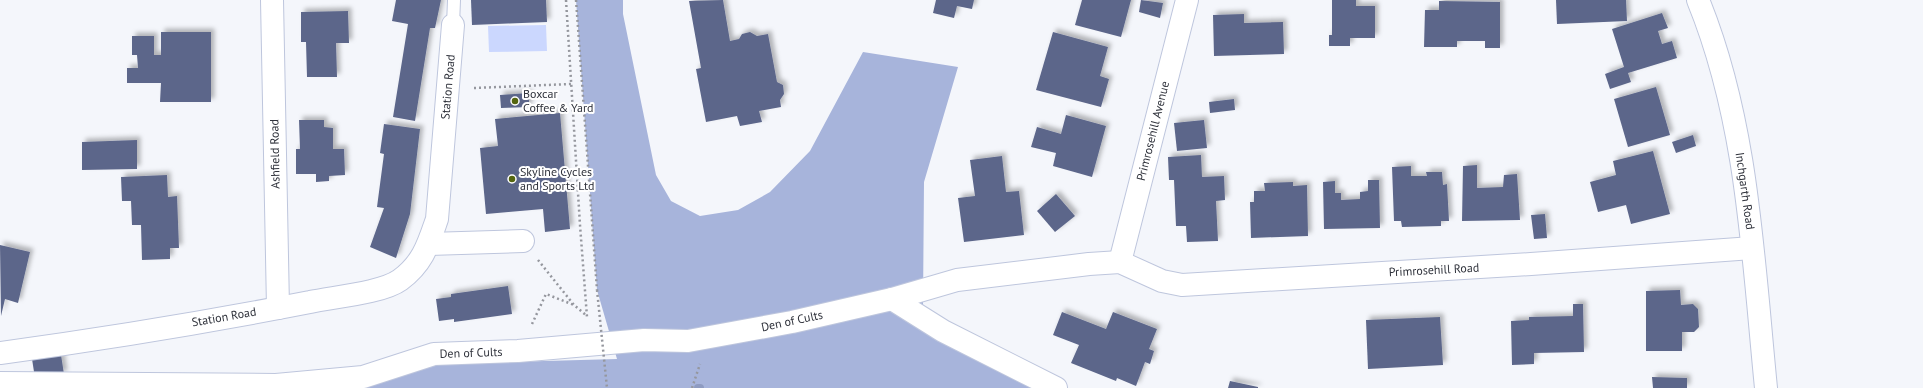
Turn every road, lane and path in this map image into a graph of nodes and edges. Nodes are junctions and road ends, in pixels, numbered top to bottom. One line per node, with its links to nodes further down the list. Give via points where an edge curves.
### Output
1 (272, 0): 16 (street, Ashfield Road)
2 (454, 0): 7 (lane)
3 (566, 0): 8 (path)
4 (576, 0): 20 (path, bridge)
5 (1187, 0): 13 (street, Primrosehill Avenue)
6 (1698, 0): 12 (street, Inchgarth Road, via 1727,88 1741,158)
7 (453, 25): 9 (street, Station Road)
8 (571, 84): 9 (path); 17 (path)
9 (448, 89): 11 (street, Station Road, via 437,219)
10 (523, 240): 11 (street); 15 (path)
11 (429, 244): 16 (street, Station Road, via 417,266 399,281 374,290)
12 (1752, 248): 13 (street, Primrosehill Road, via 1182,285 1162,281); 26 (street, Inchgarth Road)
13 (1120, 262): 14 (street, Den of Cults, via 957,280)
14 (892, 299): 21 (street, Den of Cults, via 792,322 688,341 644,340); 25 (street, via 943,331)
15 (574, 305): 17 (path); 21 (path, via 546,294)
16 (278, 308): 22 (street, Station Road, via 70,344)
17 (587, 317): 18 (path)
18 (592, 321)
19 (596, 325): 20 (path)
20 (601, 329): 24 (path, bridge)
21 (518, 352): 23 (street, Den of Cults, via 434,354 363,377 276,385)
22 (0, 353)
23 (0, 383)
24 (607, 388)
25 (1056, 388)
26 (1766, 388)

